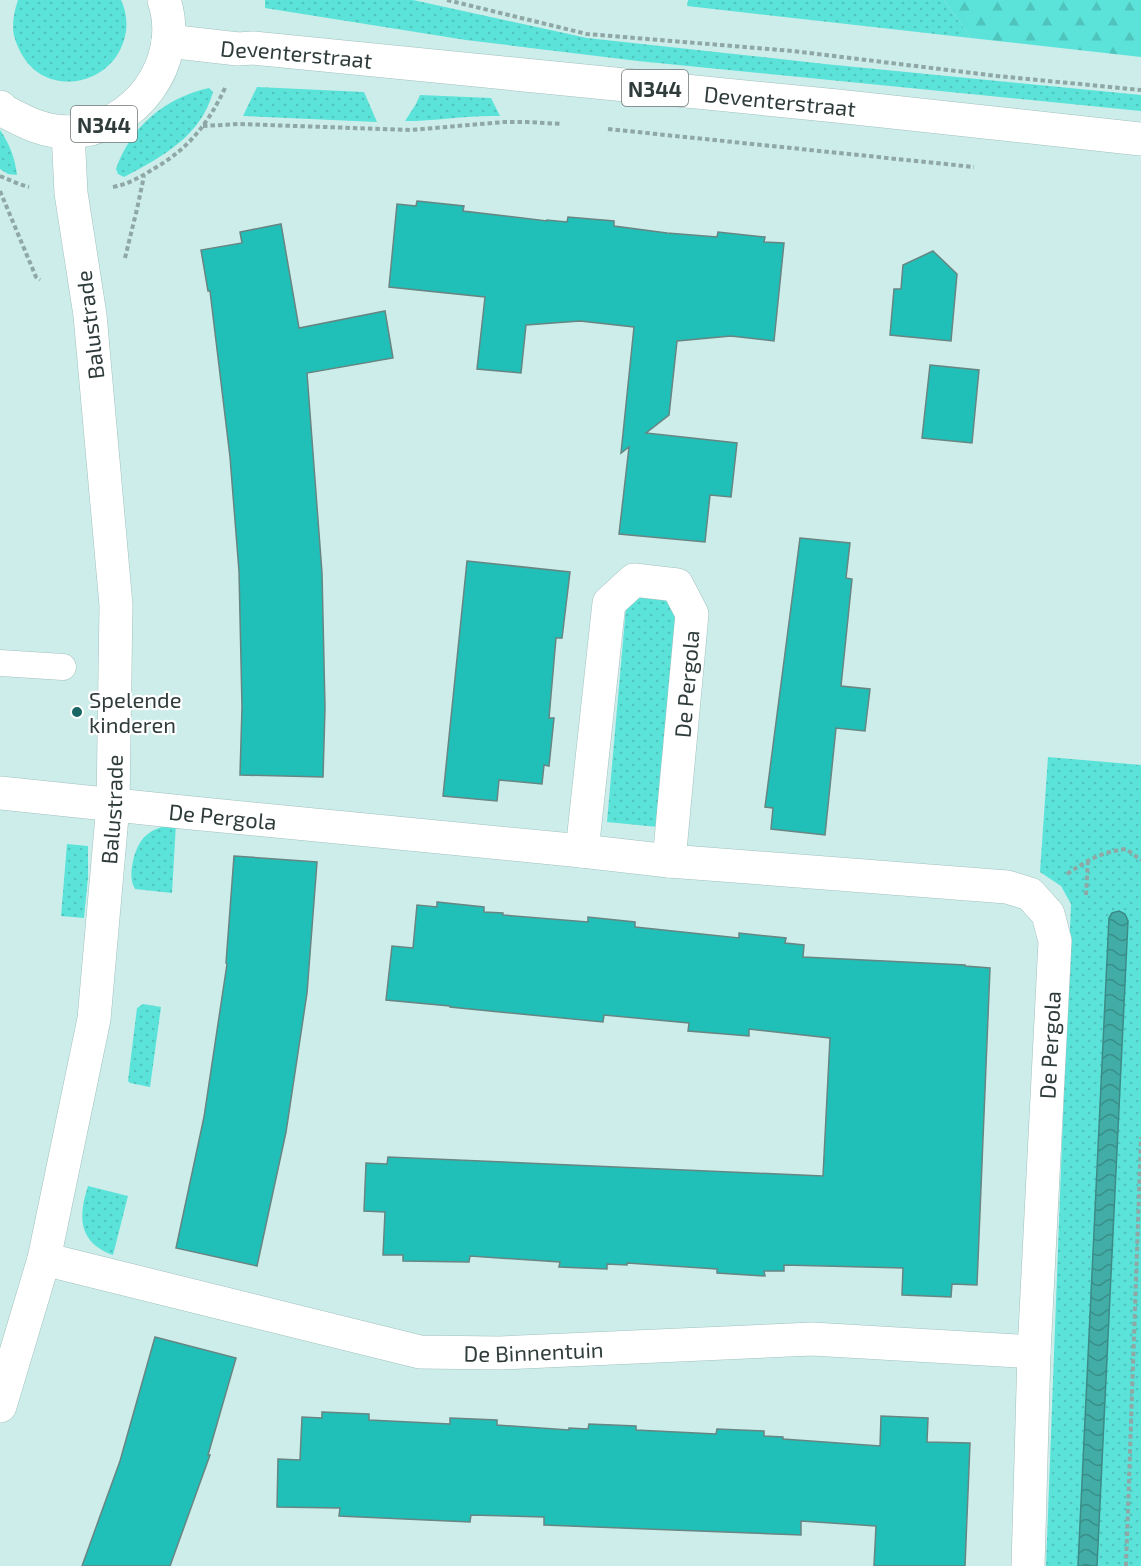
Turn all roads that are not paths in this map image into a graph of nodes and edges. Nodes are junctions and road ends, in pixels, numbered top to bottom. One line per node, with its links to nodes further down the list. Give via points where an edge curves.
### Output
1 (164, 0): 2 (street, N344)
2 (168, 41): 4 (street, N344, via 161,70 138,102 97,128); 5 (street, Deventerstraat / N344)
3 (0, 107): 4 (street, N344, via 34,126)
4 (68, 132): 9 (street, Balustrade, via 71,193 90,315 117,605)
5 (1141, 139)
6 (0, 663): 7 (lane)
7 (63, 667)
8 (0, 793): 9 (street, De Pergola)
9 (113, 805): 10 (street, De Pergola); 12 (street, Balustrade, via 94,1019)
10 (582, 851): 11 (street, De Pergola); 11 (street, De Pergola, via 609,603 634,580 677,585 692,614)
11 (669, 861): 13 (street, De Pergola, via 1007,887 1030,894 1048,914 1055,941)
12 (44, 1259): 13 (street, De Binnentuin, via 420,1352 500,1353 812,1339); 14 (street, Balustrade)
13 (1034, 1352): 15 (street, De Pergola)
14 (0, 1407)
15 (1028, 1566)

